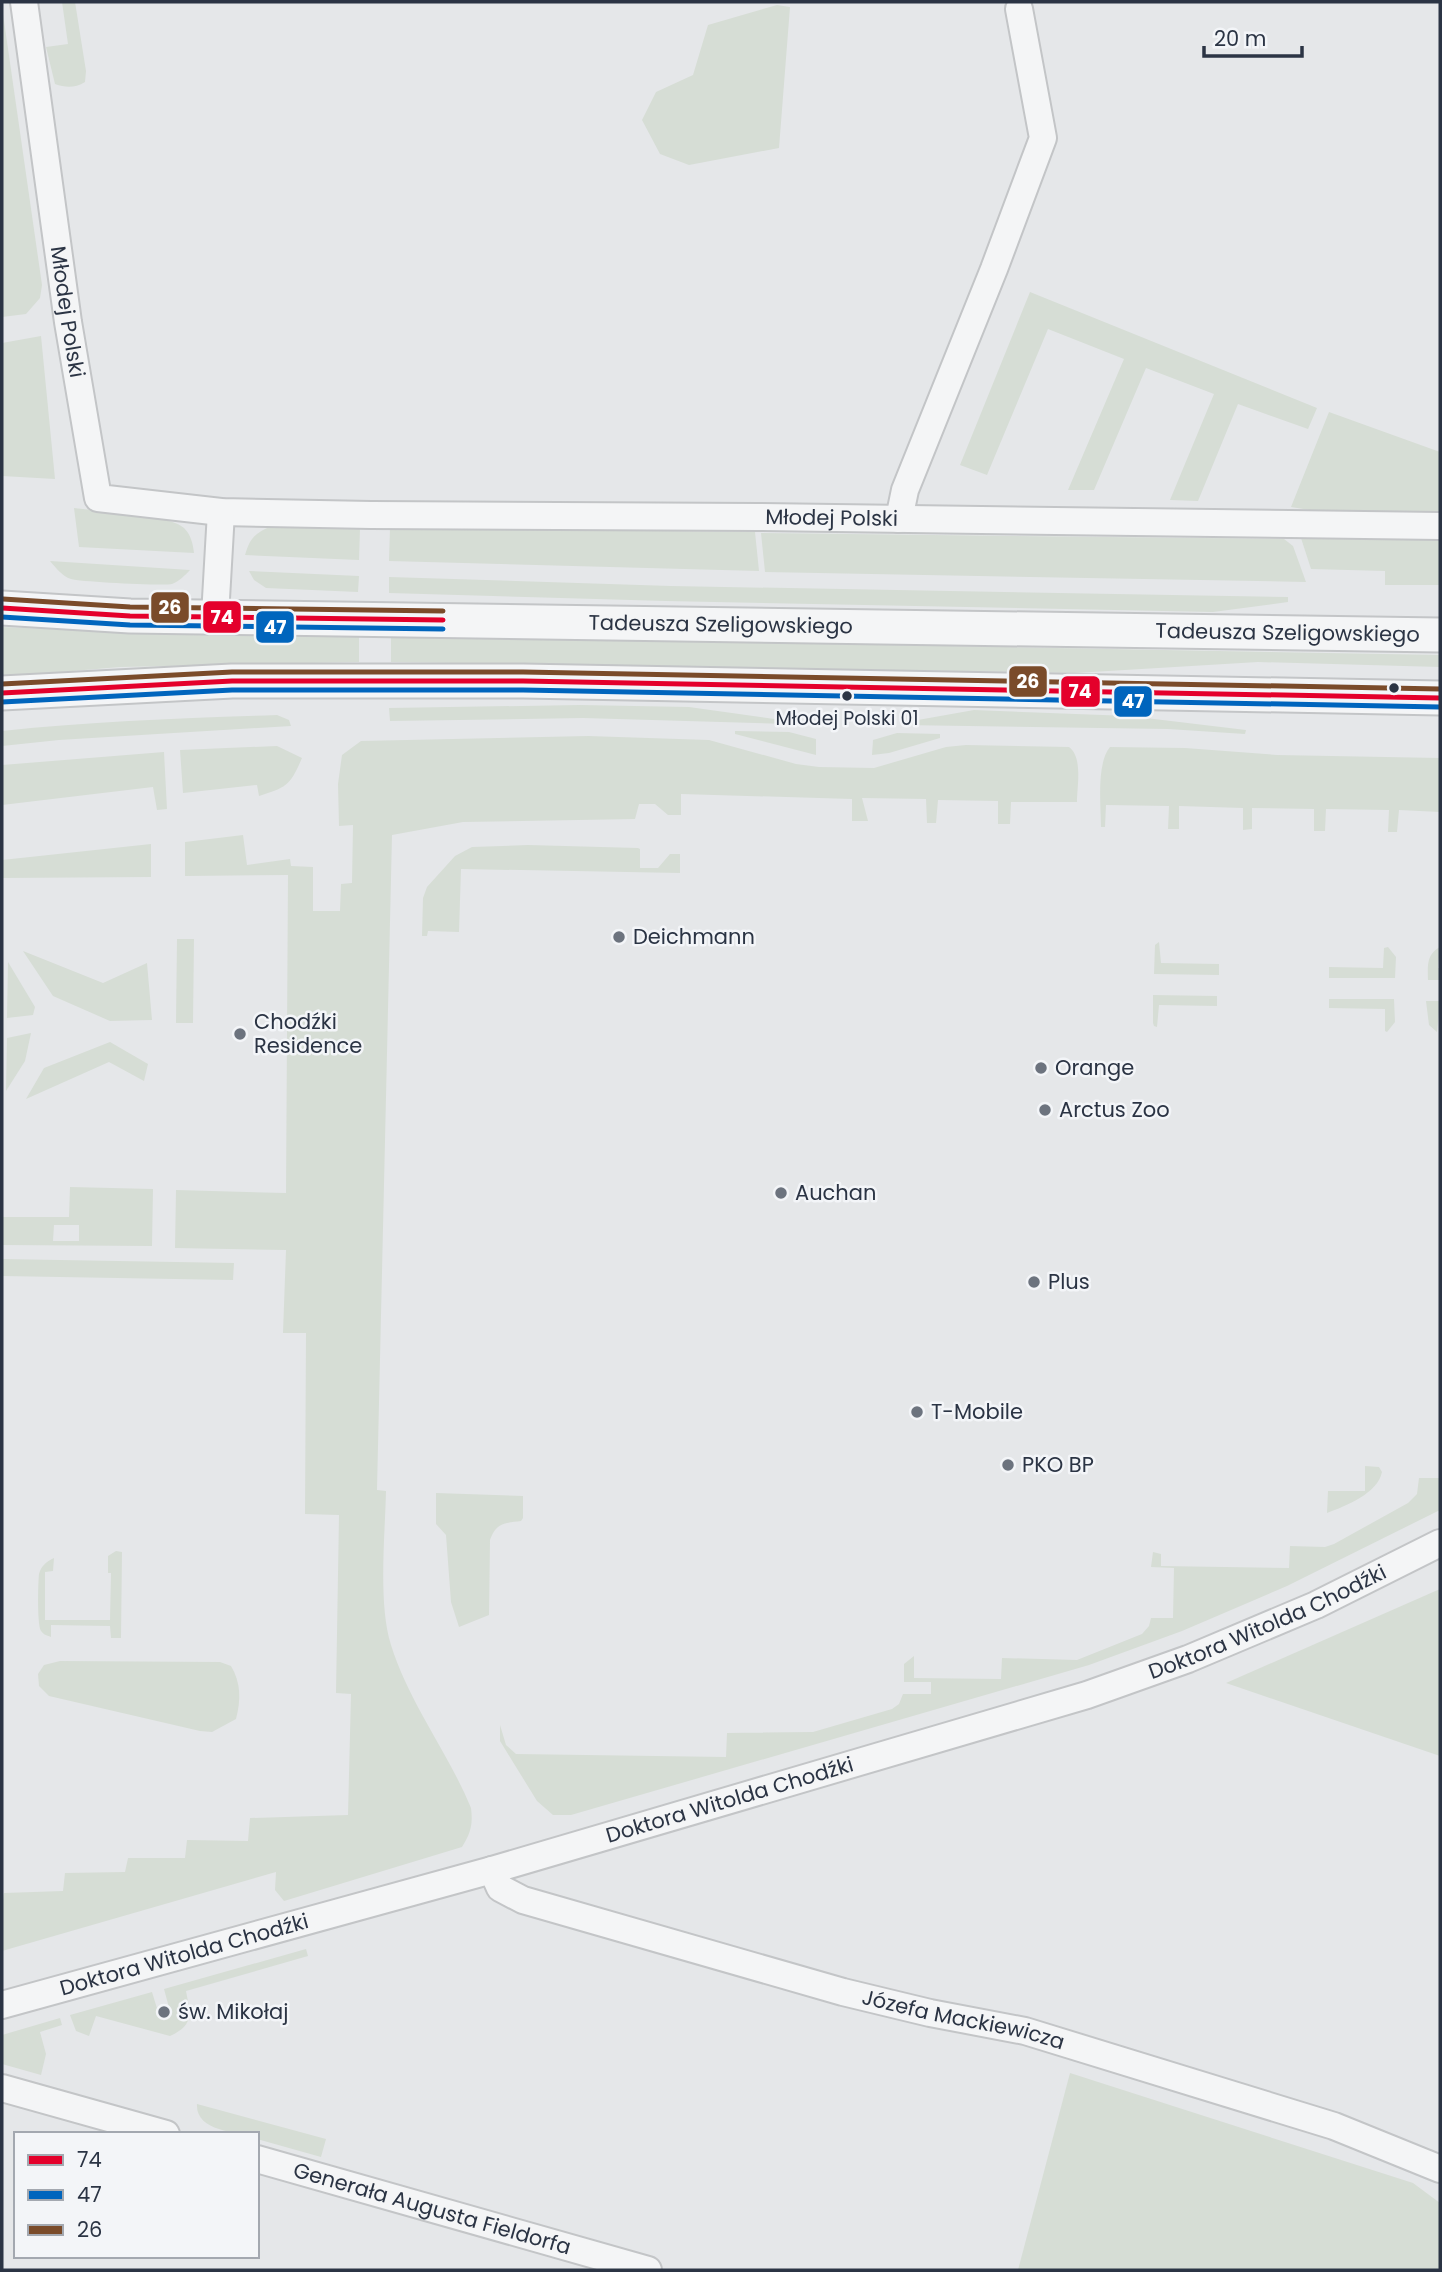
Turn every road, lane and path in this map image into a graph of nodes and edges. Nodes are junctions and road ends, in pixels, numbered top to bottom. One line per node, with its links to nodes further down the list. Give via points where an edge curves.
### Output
1 (24, 2): 3 (street, Młodej Polski, via 68,322 98,498)
2 (1019, 9): 4 (street, via 1042,138 905,490)
3 (221, 512): 4 (street, Młodej Polski); 7 (street)
4 (899, 519): 5 (street, Młodej Polski)
5 (1440, 526)
6 (2, 608): 7 (street, Tadeusza Szeligowskiego)
7 (215, 616): 8 (street, Tadeusza Szeligowskiego)
8 (1440, 635)
9 (2, 693): 10 (street, via 232,681 400,681)
10 (1440, 698)
11 (1440, 1543): 12 (street, Doktora Witolda Chodźki, via 1316,1605 1132,1681)
12 (492, 1870): 13 (street, Doktora Witolda Chodźki); 17 (street, Józefa Mackiewicza, via 500,1888 533,1903 843,1992 1038,2035 1334,2126)
13 (2, 2005)
14 (2, 2088): 15 (street)
15 (159, 2132)
16 (259, 2160): 18 (street, Generała Augusta Fieldorfa)
17 (1440, 2169)
18 (648, 2270)

